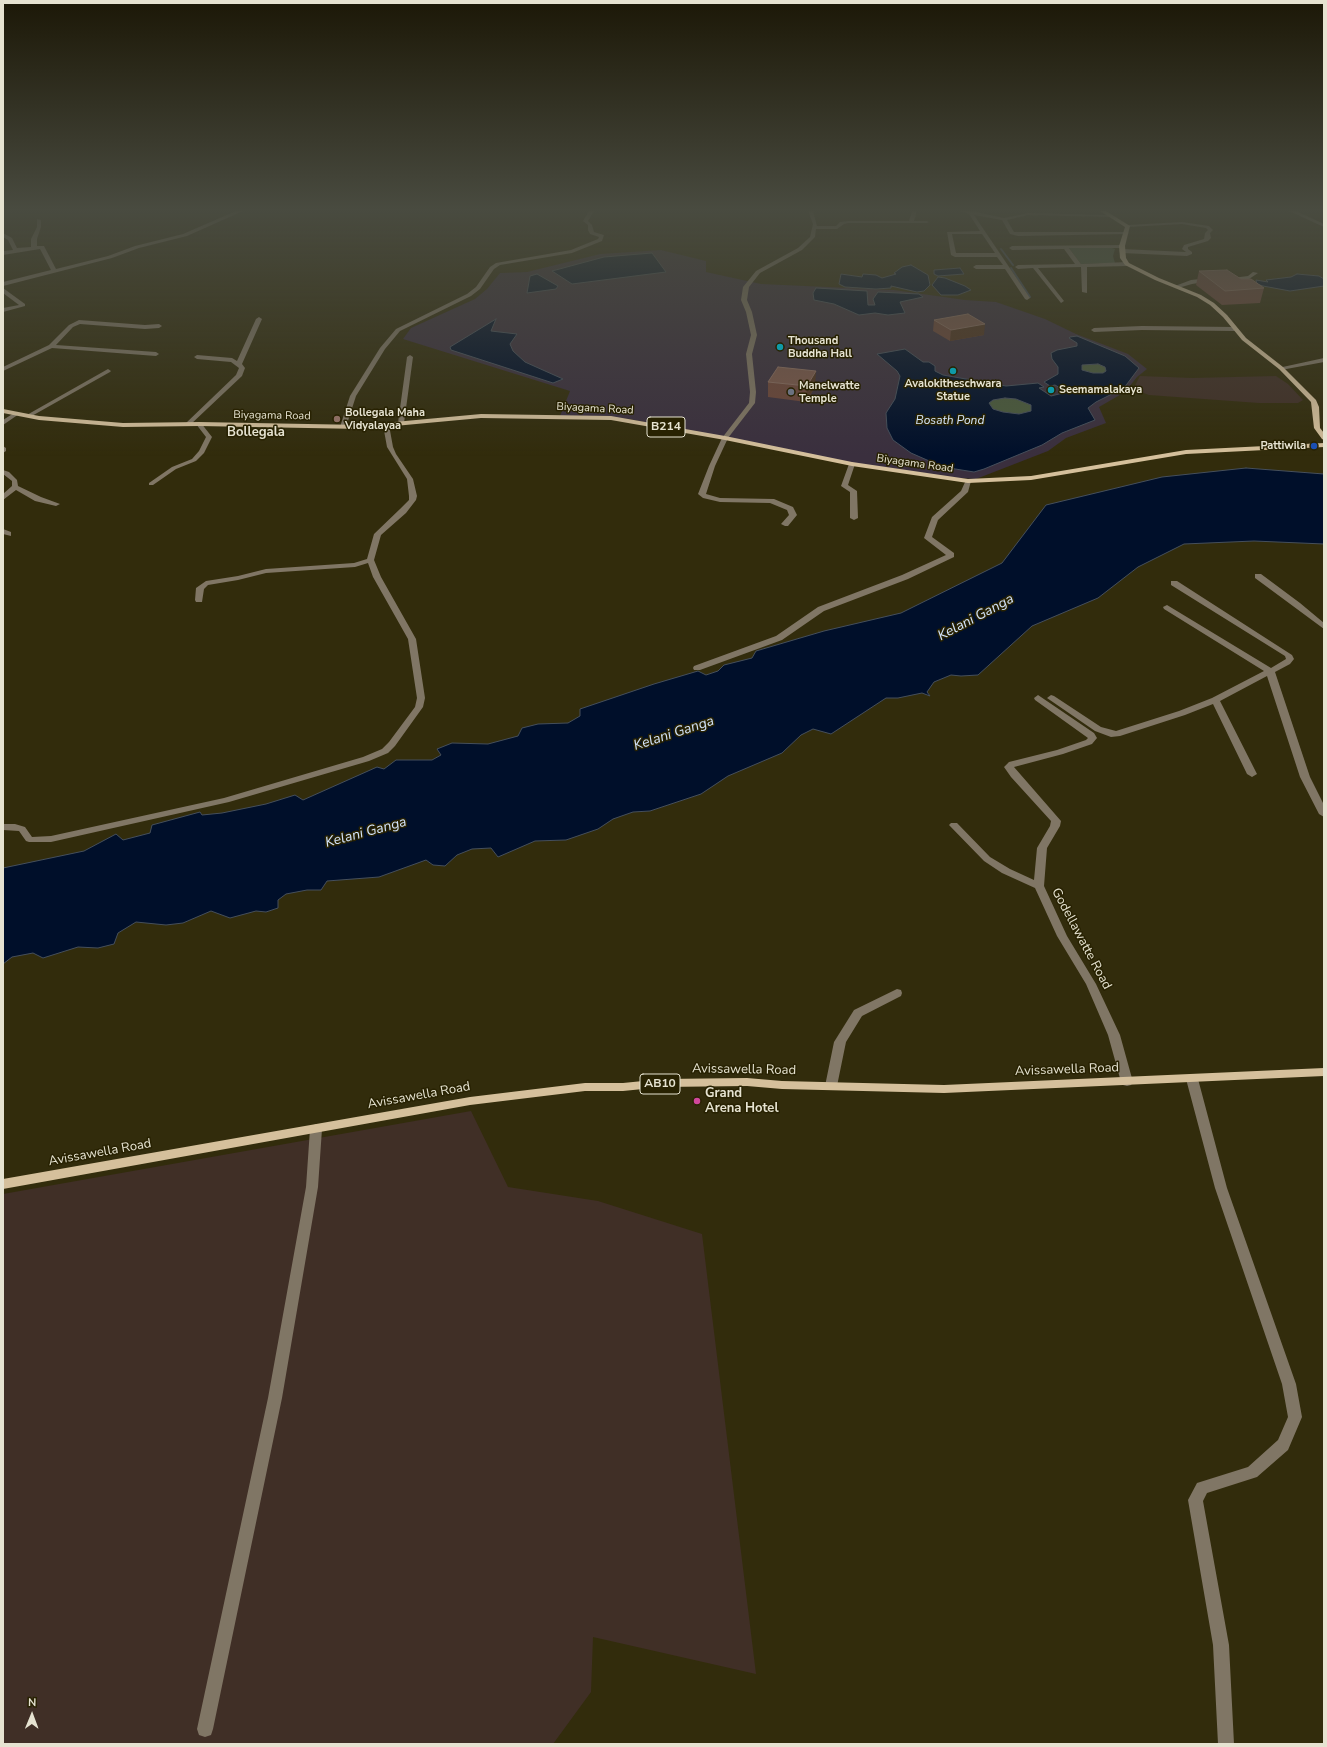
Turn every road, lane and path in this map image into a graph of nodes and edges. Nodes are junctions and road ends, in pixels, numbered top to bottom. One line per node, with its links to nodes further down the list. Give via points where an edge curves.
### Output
1 (6, 293): 9 (street, via 23,305)
2 (472, 293): 31 (street, via 398,330 383,348 353,396)
3 (745, 293): 32 (street, via 744,300 754,335 749,354 752,403)
4 (1023, 293): 7 (street)
5 (1055, 293): 8 (street)
6 (1192, 293): 12 (main road, via 1212,304)
7 (1027, 298)
8 (1061, 301)
9 (3, 310)
10 (259, 319): 19 (street)
11 (159, 326): 14 (street, via 79,322 71,326)
12 (1234, 329): 13 (street); 21 (main road, via 1255,349)
13 (1094, 330)
14 (51, 346): 15 (street); 20 (street)
15 (156, 354)
16 (198, 357): 19 (street, via 232,360)
17 (410, 357): 26 (street)
18 (1324, 360): 21 (street)
19 (239, 364): 28 (street, via 242,368 239,376)
20 (3, 368)
21 (1282, 368): 33 (main road, via 1314,402 1317,428)
22 (108, 371): 25 (street)
23 (3, 411): 24 (main road, Biyagama Road / B214)
24 (16, 414): 25 (main road, Biyagama Road / B214); 27 (street)
25 (28, 416): 28 (main road, Biyagama Road / B214, via 124,425)
26 (401, 423): 30 (main road, Biyagama Road / B214); 32 (main road, Biyagama Road / B214, via 481,416 599,418 628,420)
27 (3, 424)
28 (188, 424): 29 (main road, Biyagama Road / B214)
29 (199, 424): 31 (main road, Biyagama Road / B214); 38 (street, via 208,437 202,452 194,460 174,468)
30 (386, 425): 31 (main road, Biyagama Road / B214); 44 (street, via 390,447 410,480 413,496 403,511 378,534)
31 (343, 427)
32 (726, 438): 35 (main road, Biyagama Road / B214); 43 (street, via 702,494 720,500 771,501 790,509 793,515)
33 (1324, 438)
34 (1324, 445): 37 (main road, Biyagama Road / B214, via 1186,452 1031,478)
35 (852, 464): 37 (main road, Biyagama Road / B214); 42 (street, via 844,486 853,491)
36 (3, 472): 39 (street, via 14,481)
37 (968, 481): 50 (street, via 964,492 935,519 928,538 951,555 893,582 821,609 779,638)
38 (151, 484)
39 (15, 487): 40 (street); 41 (street, via 38,499)
40 (3, 498)
41 (56, 504)
42 (854, 518)
43 (785, 524)
44 (370, 560): 47 (street, via 355,565 266,571 206,583 200,588); 58 (street, via 412,638 421,698 419,707 404,730 385,751 366,759 226,800 51,839 29,839 22,829)
45 (1258, 576): 49 (street)
46 (1174, 583): 51 (street, via 1288,655 1290,659 1287,662)
47 (199, 600)
48 (1167, 607): 51 (street)
49 (1324, 627)
50 (698, 668)
51 (1270, 670): 54 (street); 56 (street, via 1304,777)
52 (1038, 698): 59 (street, Godellawatte Road, via 1093,738 1089,742 1009,767 1056,821 1042,848)
53 (1051, 698): 54 (street, via 1110,734 1182,713)
54 (1214, 700): 55 (street)
55 (1252, 774)
56 (1324, 814)
57 (954, 825): 59 (street, via 987,859)
58 (3, 827)
59 (1039, 886): 63 (street, Godellawatte Road, via 1062,936 1091,984 1114,1035)
60 (897, 993): 64 (street, via 858,1014 840,1042)
61 (1324, 1072): 62 (main road, Avissawella Road / AB10)
62 (1192, 1079): 63 (main road, Avissawella Road / AB10); 68 (street, via 1221,1188 1289,1384 1295,1417 1283,1445 1252,1472 1202,1488 1195,1500 1220,1645)
63 (1127, 1082): 64 (main road, Avissawella Road / AB10, via 944,1089)
64 (831, 1086): 65 (main road, Avissawella Road / AB10, via 748,1082 585,1087 470,1101)
65 (316, 1128): 66 (main road, Avissawella Road / AB10); 67 (street, via 312,1187 275,1398)
66 (3, 1184)
67 (205, 1729)
68 (1226, 1744)

